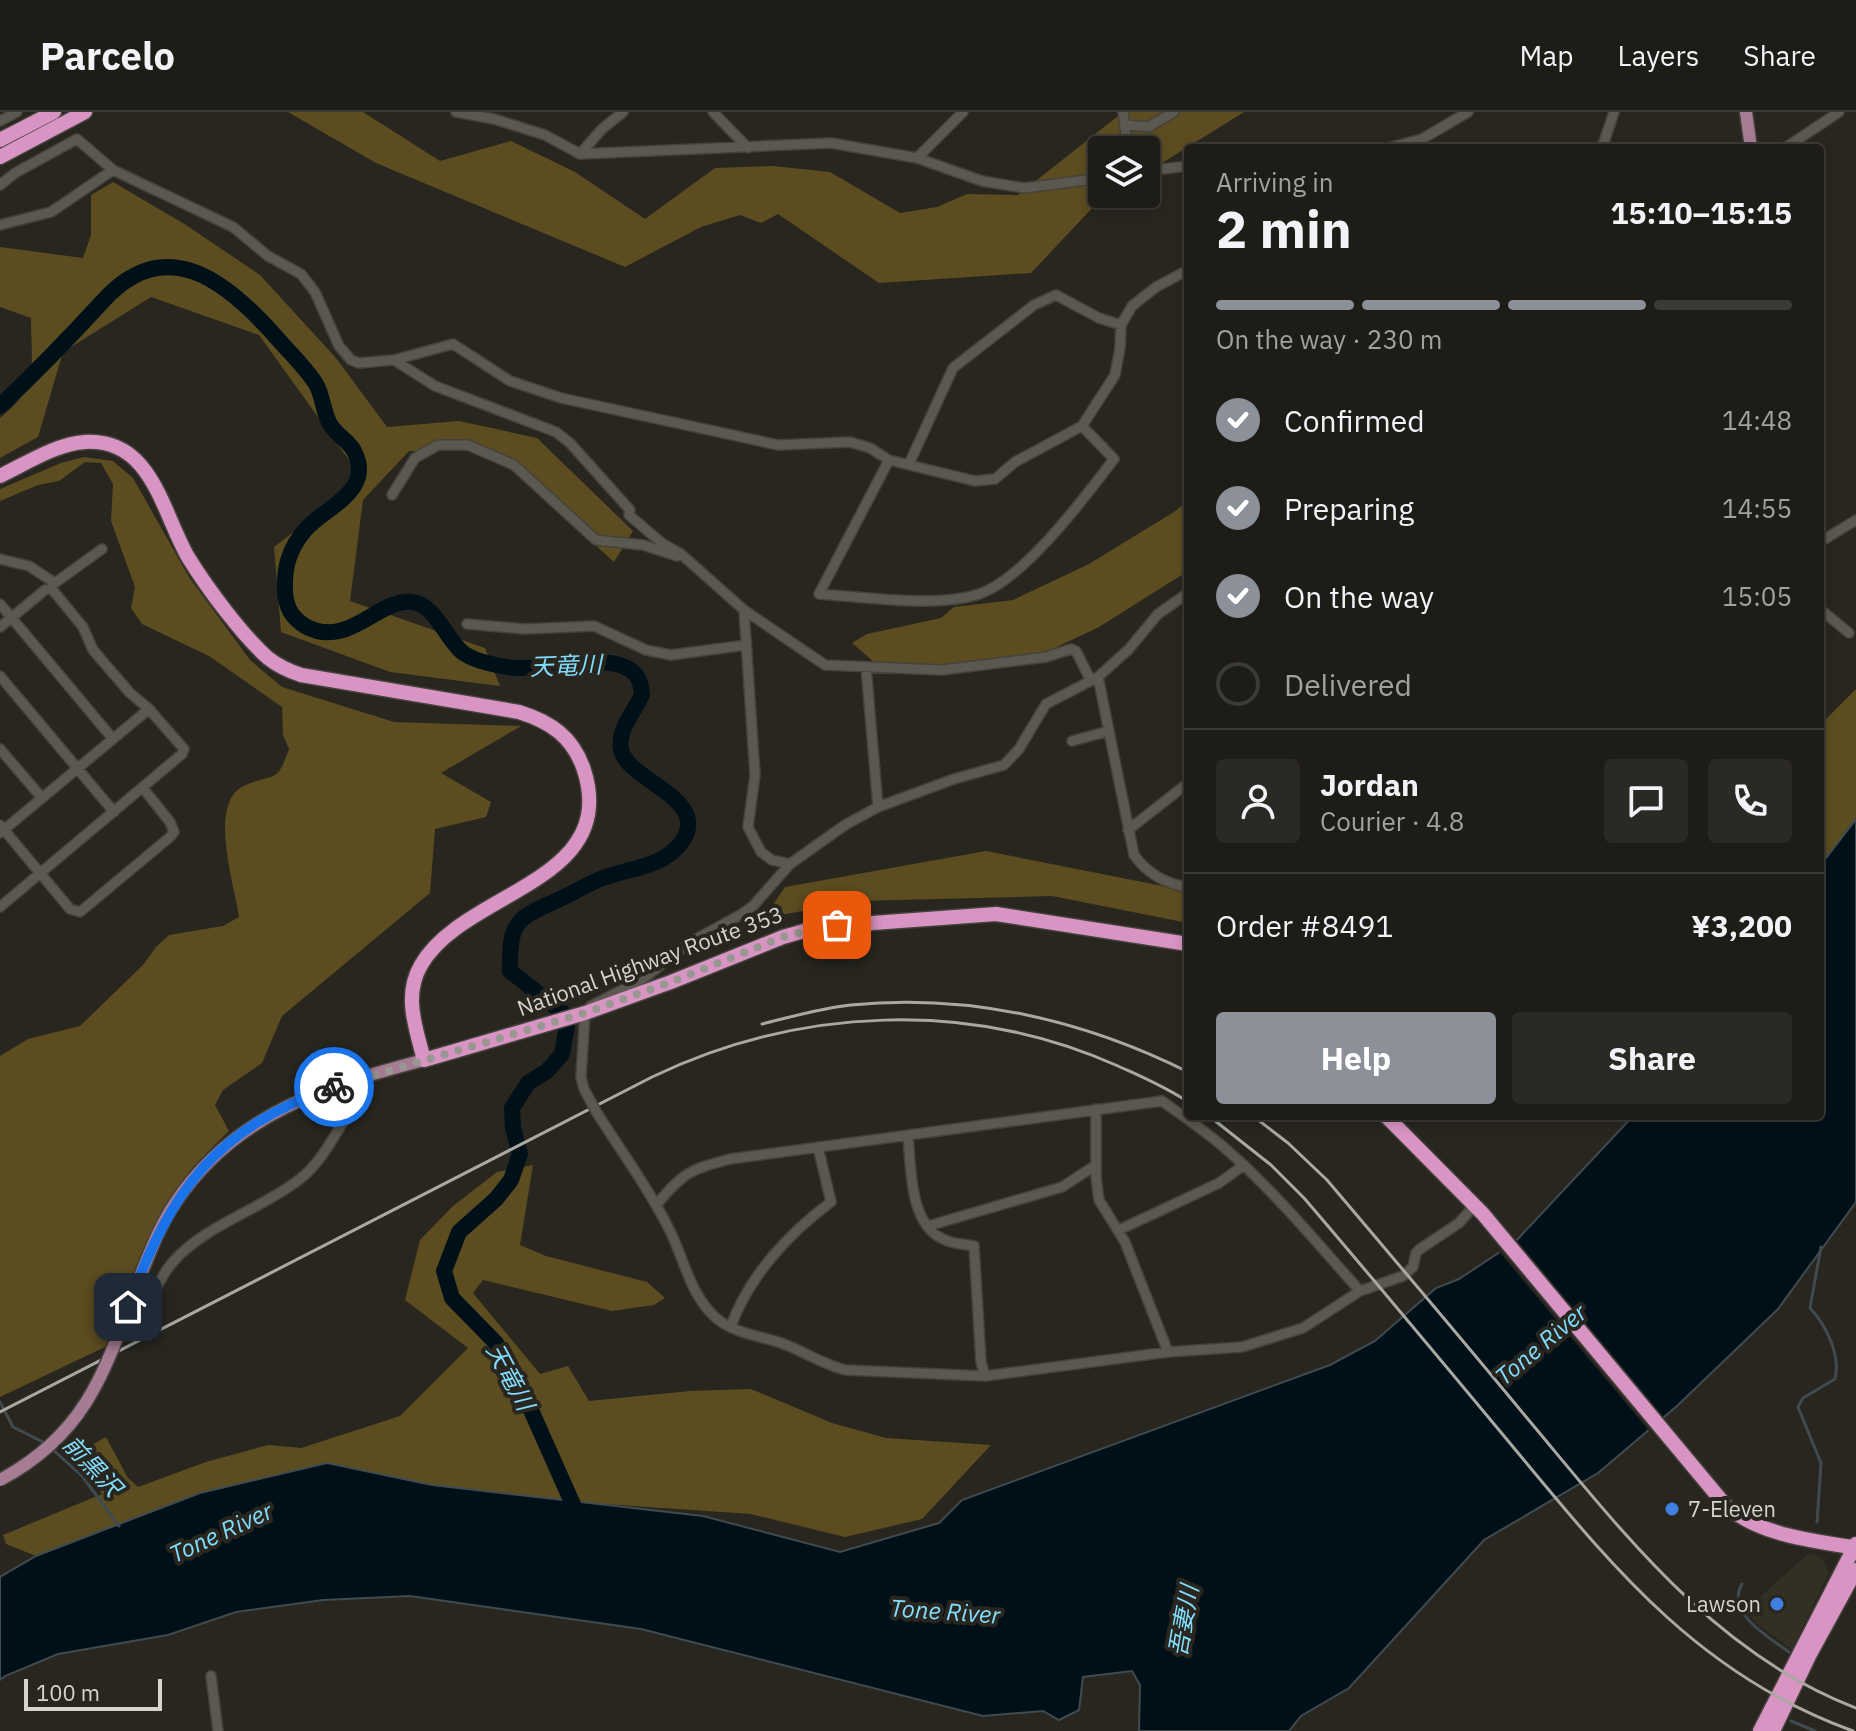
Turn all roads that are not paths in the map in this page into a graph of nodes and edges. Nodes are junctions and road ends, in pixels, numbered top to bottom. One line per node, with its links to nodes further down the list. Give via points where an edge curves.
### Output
1 (17, 112): 14 (street)
2 (54, 112): 17 (highway)
3 (85, 112): 24 (highway)
4 (456, 112): 23 (street, via 545,135)
5 (623, 112): 23 (street)
6 (713, 112): 22 (street)
7 (963, 112): 25 (street)
8 (1123, 112): 15 (street)
9 (1174, 112): 15 (street, via 1148,127)
10 (1468, 112): 18 (street)
11 (1614, 112): 19 (street)
12 (1746, 112): 20 (main road)
13 (1839, 112): 21 (street)
14 (0, 121)
15 (1126, 125): 16 (street)
16 (1127, 136)
17 (0, 140)
18 (1403, 144)
19 (1603, 144)
20 (1750, 144)
21 (1791, 144)
22 (748, 148): 23 (street); 25 (street, via 831,143)
23 (580, 154)
24 (0, 157)
25 (917, 158): 29 (street, via 982,181 1024,188)
26 (1184, 166): 27 (street)
27 (1160, 169)
28 (113, 170): 30 (street, via 77,139); 31 (street, via 51,212); 34 (street, via 233,227 301,274 351,360)
29 (1088, 180)
30 (0, 185)
31 (0, 225)
32 (1184, 272): 33 (street, via 1132,306)
33 (1121, 325): 35 (street, via 1115,375); 37 (street, via 1056,295 1034,305 953,368)
34 (394, 360): 36 (street, via 453,344 510,381 561,398 778,445 850,442); 44 (street, via 435,386 556,432 630,510 629,515)
35 (1082, 426): 36 (street, via 1114,459 1081,503 1010,578 979,594 931,600 819,594); 37 (street, via 1015,462 995,479 975,481)
36 (889, 460): 37 (street)
37 (909, 464)
38 (0, 476): 76 (highway, via 74,443 119,448 145,469 187,555 213,592 278,665 301,675 519,712 545,721 567,737 585,773 590,805 578,843 558,864 445,937 422,964 412,1009)
39 (392, 495): 44 (street, via 415,458 438,445 468,445 514,465 596,540 643,545)
40 (1856, 520): 41 (street)
41 (1824, 540)
42 (102, 549): 43 (street, via 55,583 29,566)
43 (0, 559)
44 (688, 560): 47 (street)
45 (1184, 596): 56 (street, via 1158,614)
46 (0, 604): 49 (street)
47 (744, 610): 53 (street); 54 (street, via 825,665)
48 (1824, 612): 52 (street)
49 (11, 618): 51 (street); 57 (street, via 51,588 83,627 93,650); 59 (street)
50 (467, 624): 53 (street, via 525,629 594,626 646,650 671,655)
51 (0, 627)
52 (1849, 633)
53 (746, 645): 70 (street, via 755,775 748,827 761,852)
54 (866, 667): 56 (street, via 942,670 1071,649); 66 (street)
55 (0, 676): 62 (street)
56 (1094, 679): 58 (street); 66 (street, via 1046,704 1004,765)
57 (149, 709): 59 (street); 64 (street, via 184,749)
58 (1109, 731): 60 (street); 69 (street)
59 (113, 739): 62 (street)
60 (1072, 741)
61 (0, 749): 65 (street)
62 (78, 768): 65 (street); 67 (street)
63 (1184, 786): 69 (street)
64 (143, 788): 67 (street); 71 (street, via 174,832 86,909 75,913)
65 (42, 798): 68 (street)
66 (878, 807): 70 (street)
67 (114, 812): 71 (street)
68 (1, 829): 71 (street)
69 (1128, 830): 72 (street, via 1139,862 1152,874)
70 (790, 864): 75 (street, via 742,914)
71 (40, 874): 73 (street)
72 (1184, 886)
73 (0, 907)
74 (1184, 943): 75 (highway, National Highway Route 353, via 996,914 818,927)
75 (579, 1014): 76 (highway, National Highway Route 353); 86 (street, bridge, via 584,1089)
76 (424, 1060): 77 (main road)
77 (362, 1077): 91 (street, via 364,1090 307,1172 191,1245 160,1279); 95 (main road, bridge, via 286,1106 225,1146 194,1177 175,1202 81,1412 43,1452)
78 (1096, 1109): 79 (street, via 1162,1101); 82 (street); 84 (street)
79 (1184, 1117)
80 (1187, 1120): 85 (street)
81 (1390, 1120): 87 (highway)
82 (908, 1135): 83 (street); 88 (street, via 912,1190)
83 (818, 1147): 86 (street, via 691,1170); 92 (street, via 831,1202 778,1250)
84 (1096, 1165): 88 (street, via 1062,1187); 89 (street, via 1099,1200)
85 (1244, 1165): 89 (street, via 1219,1183); 90 (street)
86 (656, 1205): 92 (street, via 698,1294 717,1319)
87 (1479, 1209): 90 (street, via 1420,1249 1403,1276); 96 (highway, via 1726,1506 1773,1532)
88 (928, 1226): 94 (street, via 945,1241 974,1246)
89 (1119, 1230): 93 (street)
90 (1360, 1291): 93 (street, via 1290,1333 1242,1347)
91 (149, 1306)
92 (731, 1326): 94 (street, via 846,1370)
93 (1168, 1352): 94 (street)
94 (985, 1376)
95 (0, 1480)
96 (1855, 1547): 100 (highway)
97 (1856, 1570): 101 (highway)
98 (211, 1676): 99 (street)
99 (218, 1731)
100 (1760, 1731)
101 (1773, 1731)

